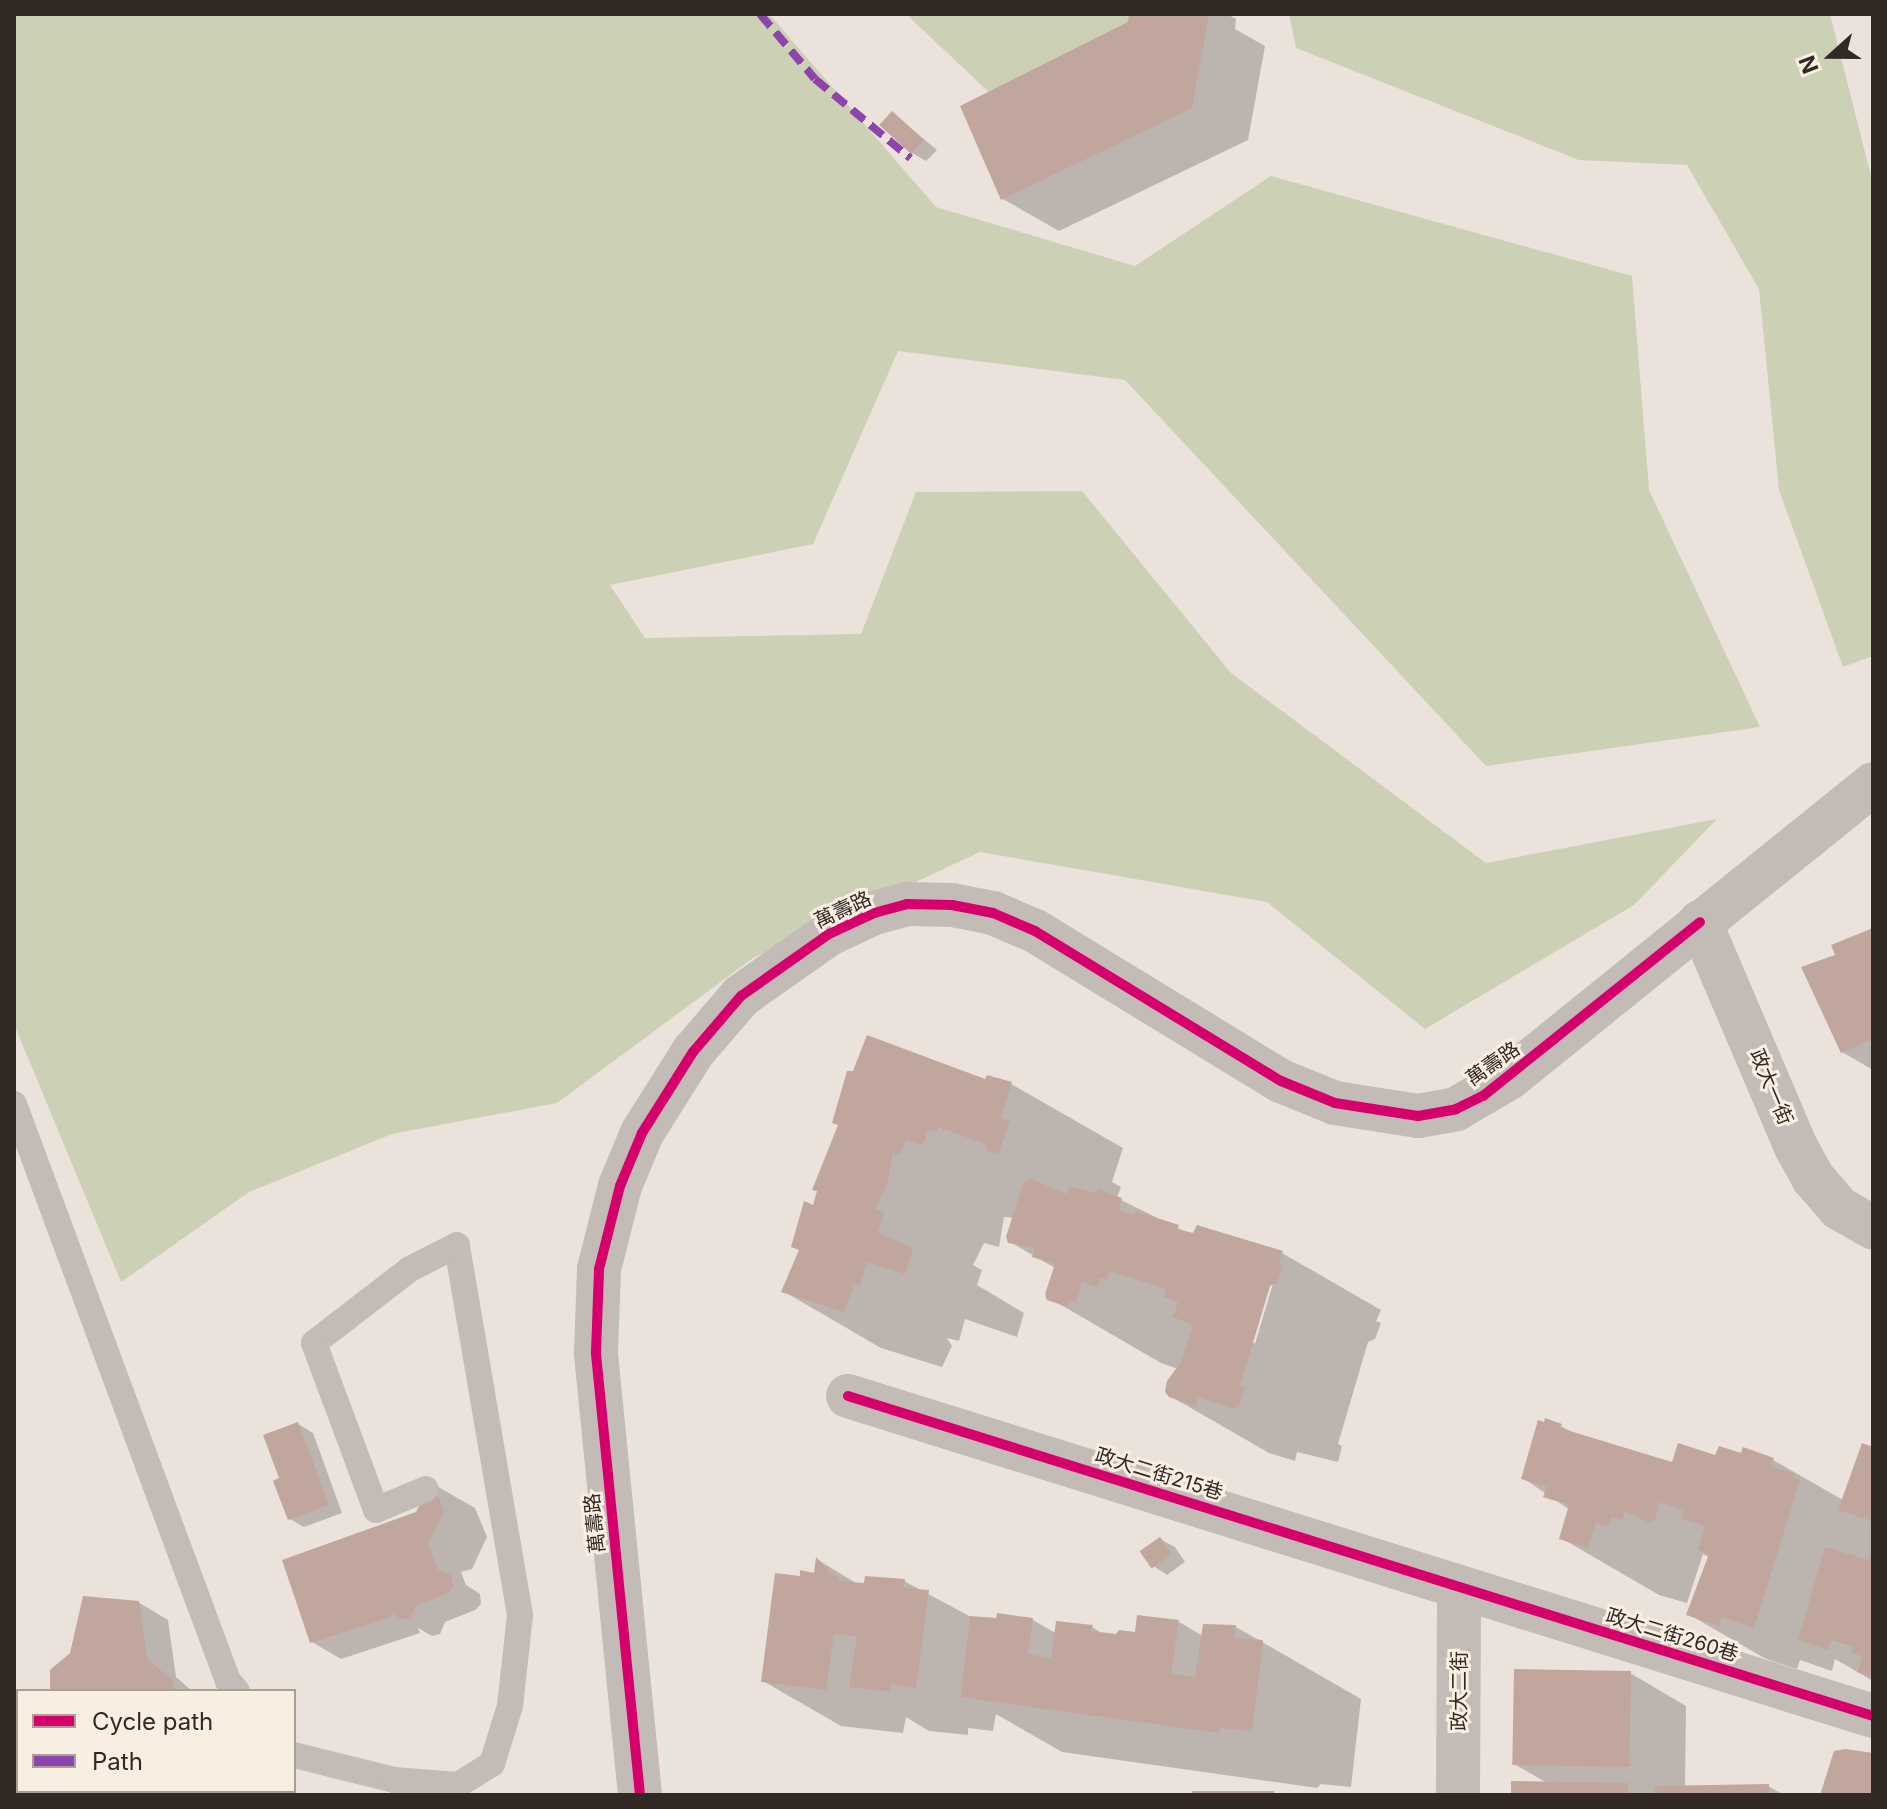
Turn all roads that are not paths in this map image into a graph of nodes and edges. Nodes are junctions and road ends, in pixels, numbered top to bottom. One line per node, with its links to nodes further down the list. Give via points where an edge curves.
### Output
1 (1873, 784): 2 (street, 萬壽路)
2 (1700, 922): 4 (street, 政大一街, via 1807,1167 1839,1208); 12 (street, 萬壽路, via 1483,1096 1456,1109 1418,1116 1335,1103 1281,1081 1035,931 993,913 952,905 907,904 874,913 829,934 741,996 693,1052 642,1133 620,1186 599,1269 596,1352)
3 (14, 1104): 8 (lane)
4 (1873, 1228)
5 (848, 1396): 7 (street, 政大二街215巷)
6 (426, 1489): 11 (lane, via 376,1510 314,1343 410,1269 457,1245 520,1615 510,1706 492,1764)
7 (1459, 1587): 9 (street, 政大二街260巷); 13 (street, 政大二街)
8 (235, 1689)
9 (1873, 1716)
10 (296, 1756): 11 (lane)
11 (458, 1790)
12 (640, 1795)
13 (1458, 1795)

